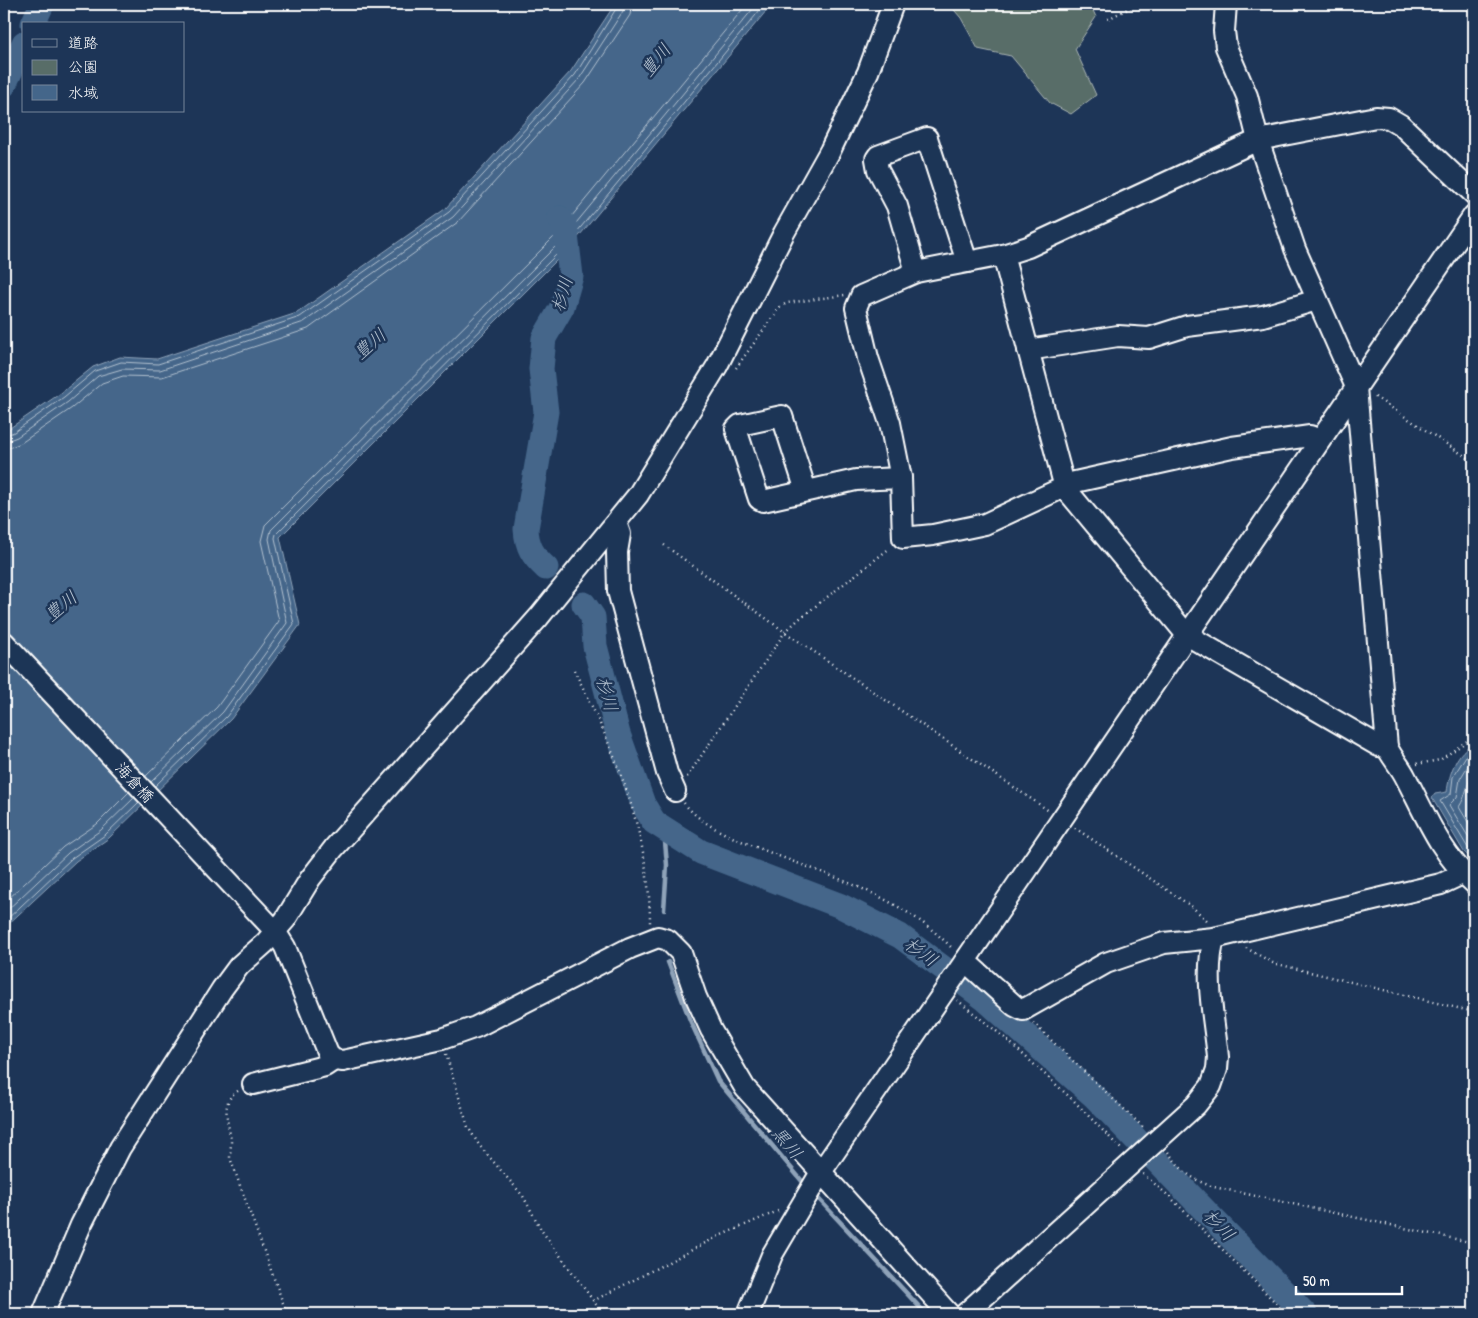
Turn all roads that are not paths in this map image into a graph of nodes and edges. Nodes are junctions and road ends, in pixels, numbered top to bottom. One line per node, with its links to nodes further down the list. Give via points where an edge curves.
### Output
1 (893, 4): 16 (street, via 868,72 830,151 784,233 717,366 661,460)
2 (1226, 4): 3 (street, via 1226,47 1247,96)
3 (1258, 140): 4 (street, via 1376,117 1389,118 1401,125); 6 (street, via 1036,243); 9 (street, via 1295,249)
4 (1474, 194)
5 (1474, 215): 11 (street)
6 (1003, 254): 7 (street); 10 (street)
7 (967, 262): 8 (street); 8 (street, via 928,138 878,156 876,160 897,206)
8 (916, 272): 13 (street, via 862,296 856,308 868,358 890,423)
9 (1317, 300): 10 (street, via 1263,316 1186,326 1148,338 1118,336); 11 (street)
10 (1028, 350): 14 (street)
11 (1356, 387): 12 (street); 19 (street)
12 (1320, 440): 14 (street, via 1310,436 1232,447 1075,482); 17 (street)
13 (901, 478): 14 (street, via 903,538 985,524); 15 (street, via 856,480)
14 (1065, 488): 17 (street)
15 (806, 491)
16 (616, 523): 20 (street, via 620,534 618,591); 22 (street, via 539,617 334,848)
17 (1187, 635): 19 (street, via 1379,746); 24 (street)
18 (4, 642): 22 (street, 海倉橋)
19 (1386, 747): 21 (street, via 1401,768 1446,852)
20 (675, 791)
21 (1468, 877): 23 (street, via 1456,877 1441,884)
22 (271, 926): 25 (street, 海倉橋, via 285,947 328,1054); 28 (street, via 222,989 120,1148 81,1225)
23 (1223, 935): 24 (street, via 1164,943 1106,963 1024,1010); 31 (street, via 1211,952 1209,983 1218,1058 1211,1086 1157,1143)
24 (963, 964): 27 (street)
25 (334, 1060): 26 (street, via 325,1066); 27 (street, via 343,1061 442,1038 476,1027 558,983 658,937 668,940 681,953 696,997 730,1065)
26 (253, 1084)
27 (818, 1176): 29 (street, via 772,1255); 30 (street, via 835,1190)
28 (43, 1314)
29 (748, 1314)
30 (949, 1314)
31 (965, 1314)

